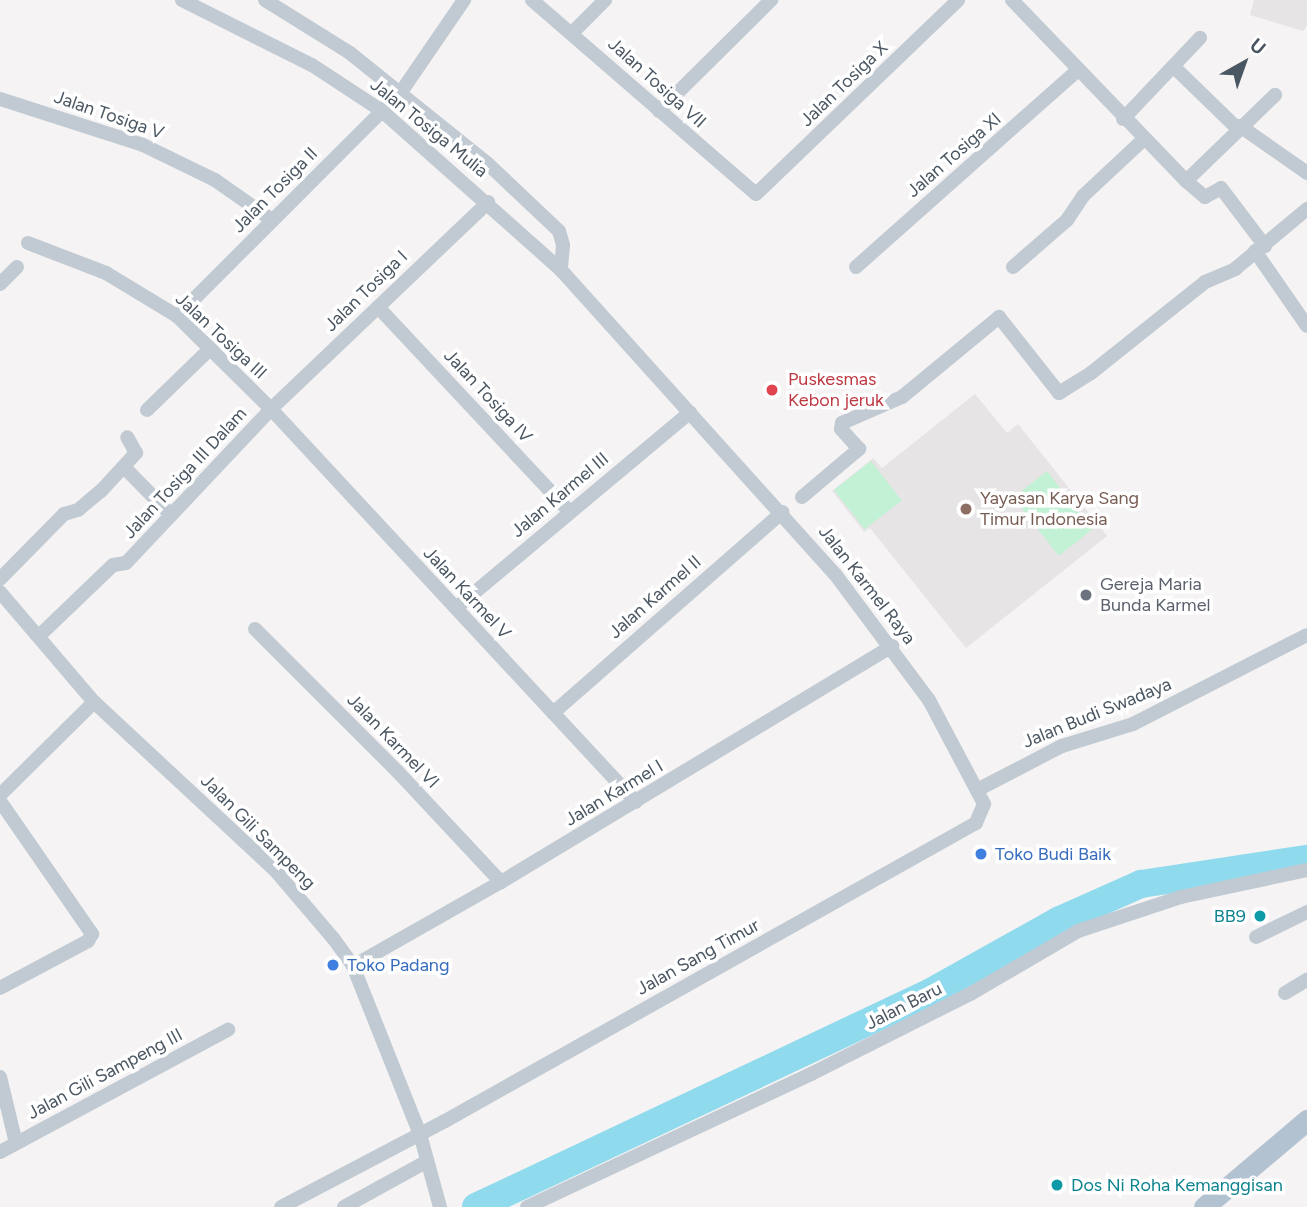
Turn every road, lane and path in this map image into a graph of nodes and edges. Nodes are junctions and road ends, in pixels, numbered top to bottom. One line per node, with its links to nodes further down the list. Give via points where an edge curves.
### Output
1 (182, 0): 16 (street, Jalan Tosiga Mulia, via 312,65)
2 (265, 0): 13 (street, Jalan Tosiga Mulia, via 350,53)
3 (464, 0): 13 (street, Jalan Tosiga II)
4 (532, 0): 9 (street, Jalan Tosiga VII)
5 (605, 0): 9 (street)
6 (771, 0): 17 (street)
7 (958, 0): 23 (street, Jalan Tosiga X)
8 (1012, 0): 12 (street)
9 (572, 33): 17 (street, Jalan Tosiga VII)
10 (1200, 38): 11 (street)
11 (1174, 66): 18 (street); 19 (street)
12 (1077, 71): 18 (street); 30 (street, Jalan Tosiga XI)
13 (401, 92): 16 (street, Jalan Tosiga II); 32 (street, Jalan Tosiga Mulia, via 559,231)
14 (1275, 94): 19 (street)
15 (0, 99): 26 (street, Jalan Tosiga V, via 143,145 215,180)
16 (382, 111): 24 (street, Jalan Tosiga Mulia); 26 (street, Jalan Tosiga II)
17 (659, 111): 23 (street, Jalan Tosiga VII)
18 (1123, 119): 20 (street)
19 (1239, 128): 21 (street); 22 (street)
20 (1144, 139): 22 (street); 31 (street, via 1083,196 1067,220)
21 (1307, 173)
22 (1186, 181): 28 (street, via 1206,198 1222,188)
23 (755, 194)
24 (488, 202): 32 (street, Jalan Tosiga Mulia); 34 (street, Jalan Tosiga I)
25 (1307, 209): 28 (street)
26 (272, 220): 35 (street, Jalan Tosiga II)
27 (28, 243): 35 (street, Jalan Tosiga III, via 106,273)
28 (1260, 249): 36 (street); 43 (street, via 1230,272 1205,282 1059,393 999,317 902,397 842,423 841,429 859,449)
29 (17, 267): 33 (street)
30 (856, 267)
31 (1013, 267)
32 (561, 270): 40 (street, Jalan Tosiga Mulia)
33 (0, 284)
34 (378, 307): 38 (street, Jalan Tosiga I); 44 (street, Jalan Tosiga IV)
35 (177, 316): 37 (street, Jalan Tosiga III)
36 (1307, 326)
37 (211, 348): 38 (street, Jalan Tosiga III); 39 (street)
38 (271, 409): 46 (street, Jalan Tosiga III Dalam); 49 (street, Jalan Karmel V)
39 (147, 410)
40 (690, 412): 44 (street, Jalan Karmel III); 45 (street, Jalan Karmel Raya)
41 (127, 437): 42 (street, via 138,452)
42 (124, 467): 46 (street); 47 (street, via 78,510 64,514)
43 (802, 498)
44 (570, 512): 49 (street, Jalan Karmel III)
45 (783, 512): 53 (street, Jalan Karmel Raya); 55 (street, Jalan Karmel II)
46 (172, 515): 51 (street, Jalan Tosiga III Dalam, via 127,563 113,565)
47 (0, 579)
48 (0, 592): 51 (street, Jalan Gili Sampeng)
49 (456, 608): 55 (street, Jalan Karmel V)
50 (255, 629): 62 (street, Jalan Karmel VI)
51 (40, 635): 54 (street, Jalan Gili Sampeng)
52 (1307, 635): 56 (street, Jalan Budi Swadaya, via 1133,724 1062,746)
53 (892, 646): 56 (street, Jalan Karmel Raya, via 929,701); 59 (street, Jalan Karmel I)
54 (94, 702): 57 (street); 65 (street, Jalan Gili Sampeng, via 274,869)
55 (553, 713): 59 (street, Jalan Karmel V)
56 (977, 790): 60 (street, Jalan Karmel Raya)
57 (0, 795)
58 (0, 801): 67 (street, via 92,934 88,942)
59 (636, 802): 62 (street, Jalan Karmel I)
60 (984, 804): 72 (street, Jalan Sang Timur, via 976,823)
61 (1307, 870): 79 (street, Jalan Baru, via 1181,897 1078,931 972,993 836,1062)
62 (501, 883): 65 (street, Jalan Karmel I)
63 (1307, 912): 64 (street)
64 (1256, 937)
65 (352, 966): 72 (street, Jalan Gili Sampeng)
66 (1307, 981): 68 (street)
67 (0, 988)
68 (1285, 993)
69 (228, 1030): 73 (street, Jalan Gili Sampeng III)
70 (0, 1077): 73 (street)
71 (1305, 1125): 80 (main road)
72 (420, 1134): 75 (street, Jalan Gili Sampeng); 76 (street, Jalan Sang Timur)
73 (16, 1143): 74 (street, Jalan Gili Sampeng III)
74 (0, 1152)
75 (426, 1162): 77 (street); 78 (street, Jalan Gili Sampeng)
76 (281, 1207)
77 (344, 1207)
78 (440, 1207)
79 (527, 1207)
80 (1204, 1207)

